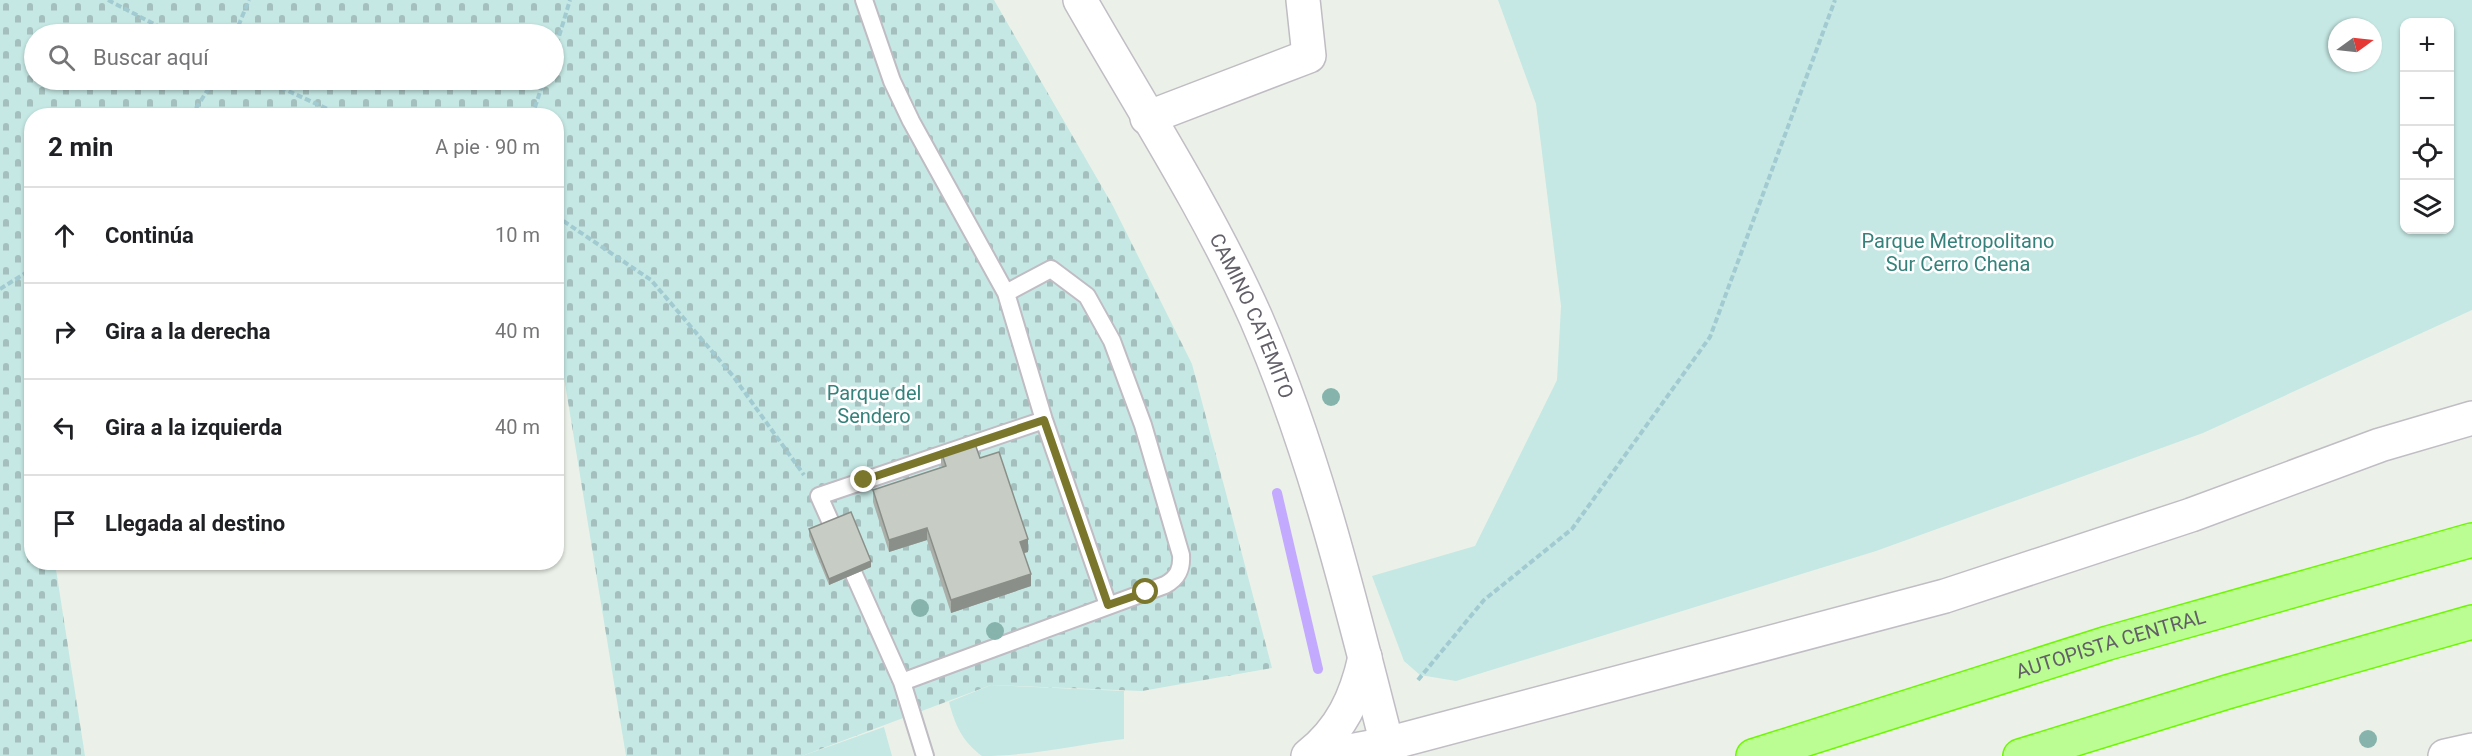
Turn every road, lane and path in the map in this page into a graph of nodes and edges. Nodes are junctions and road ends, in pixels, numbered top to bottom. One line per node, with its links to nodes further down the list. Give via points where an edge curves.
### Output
1 (108, 0): 8 (path)
2 (249, 0): 9 (path)
3 (570, 0): 10 (path)
4 (864, 0): 21 (lane, via 892,81 911,121)
5 (1080, 0): 17 (main road, CAMINO CATEMITO)
6 (1303, 0): 17 (main road, via 1309,56)
7 (1835, 0): 29 (path, via 1710,337 1572,529 1484,600)
8 (154, 24)
9 (239, 24)
10 (563, 24)
11 (208, 90): 14 (path)
12 (286, 90): 15 (path)
13 (541, 90): 16 (path)
14 (196, 108)
15 (325, 108)
16 (535, 108)
17 (1148, 118): 28 (main road, CAMINO CATEMITO, via 1228,259 1264,338 1326,510)
18 (564, 221): 24 (path, via 651,280 732,376)
19 (24, 274): 20 (path)
20 (0, 289)
21 (1006, 293): 23 (lane); 26 (lane, via 1051,269 1088,296 1112,342 1143,425 1181,563 1176,577 1166,585)
22 (2472, 418): 31 (main road, via 2380,445 2191,515 1945,596)
23 (1044, 420): 24 (lane); 26 (lane)
24 (819, 496): 30 (lane)
25 (2472, 540): 36 (highway, AUTOPISTA CENTRAL, via 2108,644)
26 (1108, 605): 30 (lane)
27 (2472, 622): 37 (highway)
28 (1365, 655): 31 (main road, CAMINO CATEMITO); 34 (main road, CAMINO CATEMITO, via 1345,716)
29 (1419, 680)
30 (902, 682): 33 (lane)
31 (1388, 750): 35 (main road)
32 (2472, 750): 38 (main road)
33 (926, 756)
34 (1308, 756)
35 (1323, 756)
36 (1753, 756)
37 (2020, 756)
38 (2445, 756)

